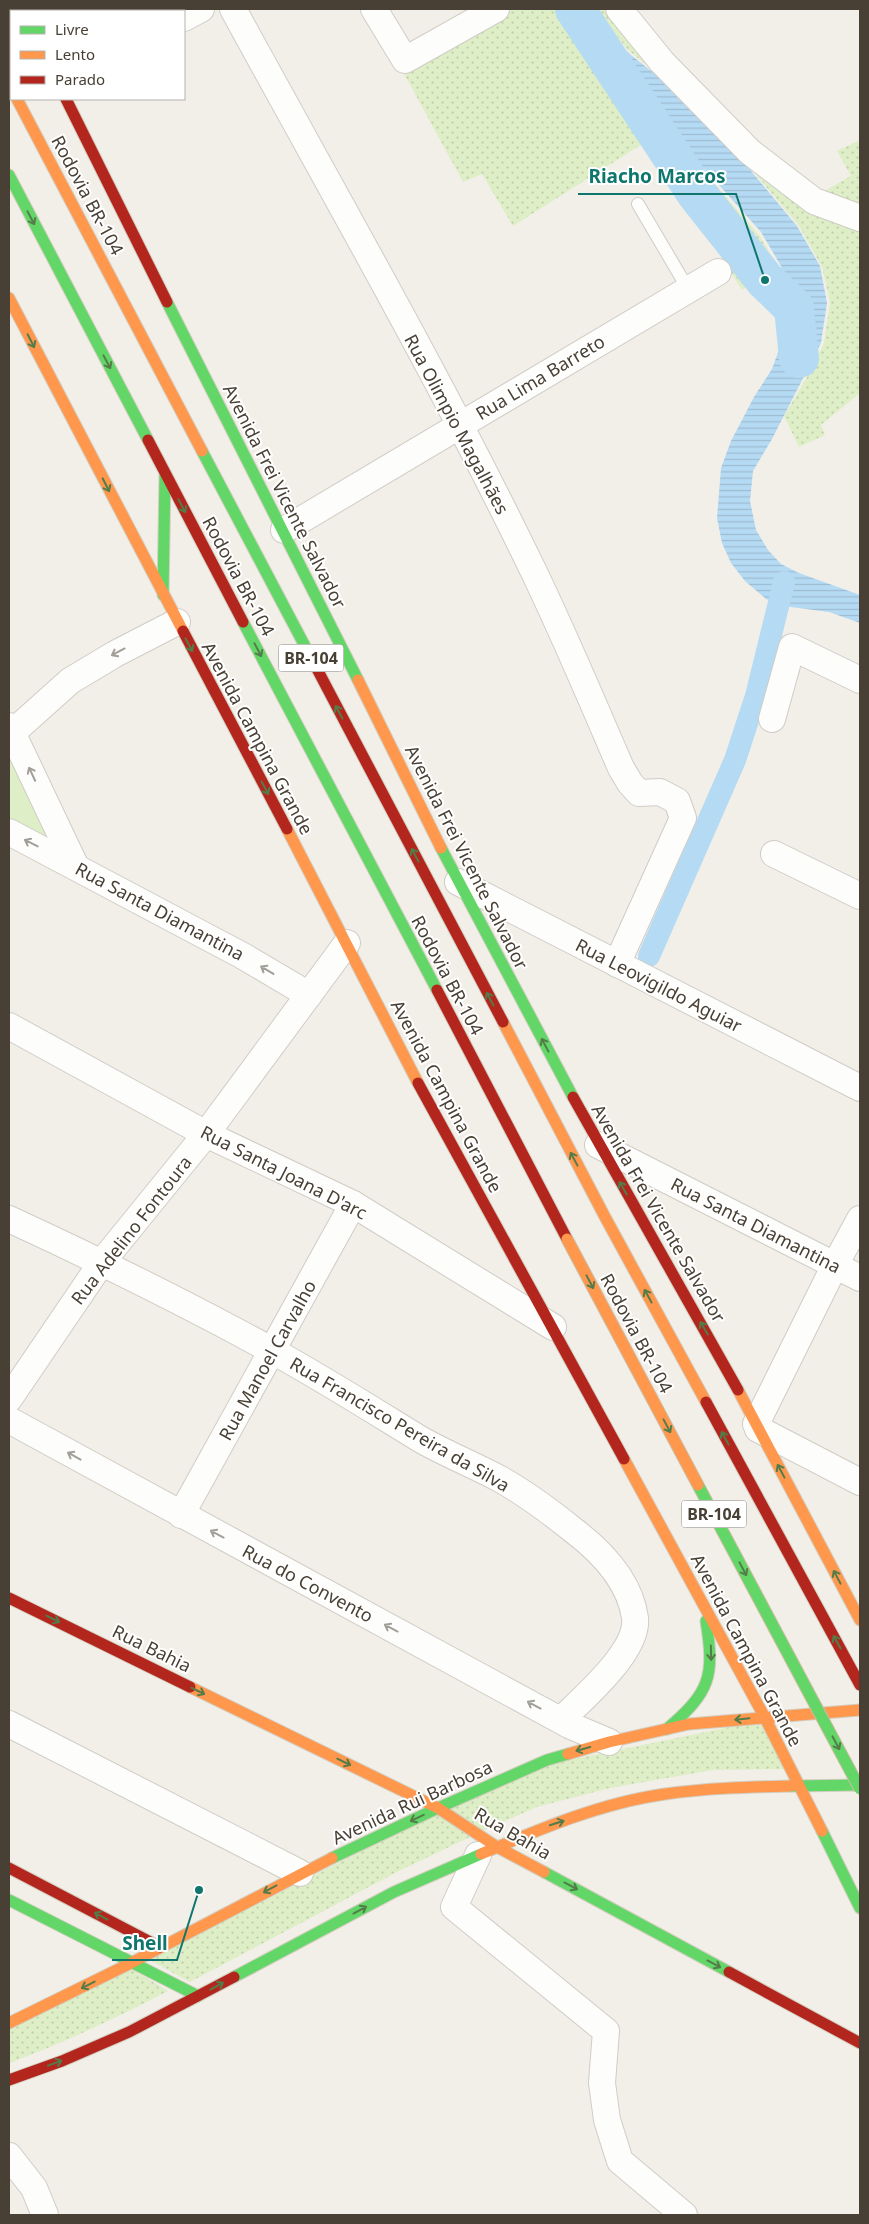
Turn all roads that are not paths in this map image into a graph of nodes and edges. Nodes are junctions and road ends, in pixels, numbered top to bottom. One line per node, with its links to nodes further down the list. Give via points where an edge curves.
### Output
1 (201, 9): 6 (street)
2 (233, 9): 15 (street, Rua Olimpio Magalhães)
3 (374, 9): 4 (street, via 405,60)
4 (496, 9)
5 (619, 9): 11 (street, via 662,62 750,152 814,201)
6 (185, 17)
7 (18, 100): 51 (main road, Rodovia BR-104 / BR-104, one-way to 7, via 605,1217)
8 (66, 100): 17 (main road, Avenida Frei Vicente Salvador)
9 (9, 174): 16 (main road, Rodovia BR-104 / BR-104, one-way to 16)
10 (638, 204): 13 (lane)
11 (860, 218)
12 (718, 272): 13 (street, Rua Lima Barreto)
13 (688, 289): 15 (street, Rua Lima Barreto)
14 (9, 298): 18 (main road, Avenida Campina Grande, one-way to 18)
15 (460, 424): 17 (street, Rua Lima Barreto); 29 (street, Rua Olimpio Magalhães, via 536,576 625,776 639,793 660,792 677,800 683,818)
16 (165, 474): 18 (main road); 60 (main road, Rodovia BR-104 / BR-104, one-way to 60, bridge)
17 (284, 530): 26 (main road, Avenida Frei Vicente Salvador)
18 (163, 595): 19 (main road, Avenida Campina Grande)
19 (177, 622): 22 (street, one-way to 22, via 70,681); 28 (main road, Avenida Campina Grande, one-way to 28)
20 (860, 680): 21 (street, via 792,647)
21 (772, 719)
22 (10, 732): 25 (street, one-way to 22)
23 (9, 832): 25 (street, Rua Santa Diamantina, one-way to 23)
24 (774, 854): 27 (street)
25 (75, 865): 30 (street, Rua Santa Diamantina, one-way to 25)
26 (458, 882): 29 (street, Rua Leovigildo Aguiar); 34 (main road, Avenida Frei Vicente Salvador, one-way to 26)
27 (860, 896)
28 (347, 943): 30 (street, Rua Adelino Fontoura); 41 (main road, Avenida Campina Grande, via 400,1050)
29 (617, 964): 32 (street, Rua Leovigildo Aguiar)
30 (309, 994): 33 (street, Rua Adelino Fontoura)
31 (9, 1026): 33 (street, Rua Santa Joana D'arc)
32 (860, 1088)
33 (206, 1134): 35 (street, Rua Santa Joana D'arc); 38 (street, Rua Adelino Fontoura)
34 (598, 1145): 39 (street, Rua Santa Diamantina); 45 (main road, Avenida Frei Vicente Salvador, one-way to 34, via 721,1357)
35 (353, 1204): 41 (street, Rua Santa Joana D'arc); 42 (street, Rua Manoel Carvalho)
36 (9, 1219): 38 (street, Rua Francisco Pereira da Silva)
37 (860, 1219): 39 (street)
38 (102, 1262): 42 (street, Rua Francisco Pereira da Silva); 43 (street, Rua Adelino Fontoura)
39 (835, 1265): 40 (street, Rua Santa Diamantina); 45 (street)
40 (860, 1278)
41 (553, 1327): 49 (main road, Avenida Campina Grande)
42 (272, 1351): 47 (street, Rua Manoel Carvalho); 54 (street, Rua Francisco Pereira da Silva, via 434,1447 501,1480 573,1529 621,1578 630,1595 635,1621 627,1650)
43 (9, 1399)
44 (9, 1420): 47 (street, Rua do Convento, one-way to 44)
45 (757, 1426): 46 (street); 50 (main road, Avenida Frei Vicente Salvador, one-way to 45)
46 (860, 1482)
47 (181, 1515): 54 (street, Rua do Convento, one-way to 47)
48 (9, 1598): 61 (main road, Rua Bahia, one-way to 61)
49 (704, 1605): 53 (main road, Avenida Campina Grande); 56 (main road, one-way to 56, via 712,1652 710,1672 703,1694)
50 (860, 1620)
51 (860, 1685)
52 (860, 1710): 53 (main road, Avenida Rui Barbosa)
53 (764, 1716): 56 (main road, Avenida Rui Barbosa, one-way to 56); 59 (main road, Avenida Campina Grande)
54 (561, 1720): 57 (street, Rua do Convento)
55 (9, 1724): 64 (street)
56 (667, 1729): 57 (main road, Avenida Rui Barbosa)
57 (609, 1742): 61 (main road, Avenida Rui Barbosa, one-way to 61, via 547,1760)
58 (860, 1785): 59 (main road)
59 (799, 1787): 62 (main road, one-way to 59, via 547,1826 610,1806 664,1794 734,1787); 66 (main road, Avenida Campina Grande)
60 (860, 1789)
61 (438, 1808): 62 (main road, Rua Bahia); 64 (main road, Avenida Rui Barbosa, one-way to 64)
62 (488, 1851): 69 (main road, one-way to 62, via 394,1892); 71 (main road, Rua Bahia, one-way to 71); 75 (street, via 454,1907 606,2031 602,2083 607,2120 620,2161)
63 (9, 1868): 67 (main road, one-way to 63)
64 (300, 1873): 67 (main road, Avenida Rui Barbosa, one-way to 67)
65 (9, 1900): 68 (main road)
66 (860, 1908)
67 (160, 1947): 68 (main road, Avenida Rui Barbosa)
68 (131, 1963): 69 (main road); 70 (main road, Avenida Rui Barbosa, one-way to 70)
69 (198, 1996): 72 (main road, one-way to 69, via 129,2032)
70 (9, 2024)
71 (860, 2044)
72 (9, 2080)
73 (9, 2156): 74 (street, via 34,2188)
74 (37, 2210)
75 (684, 2215)

